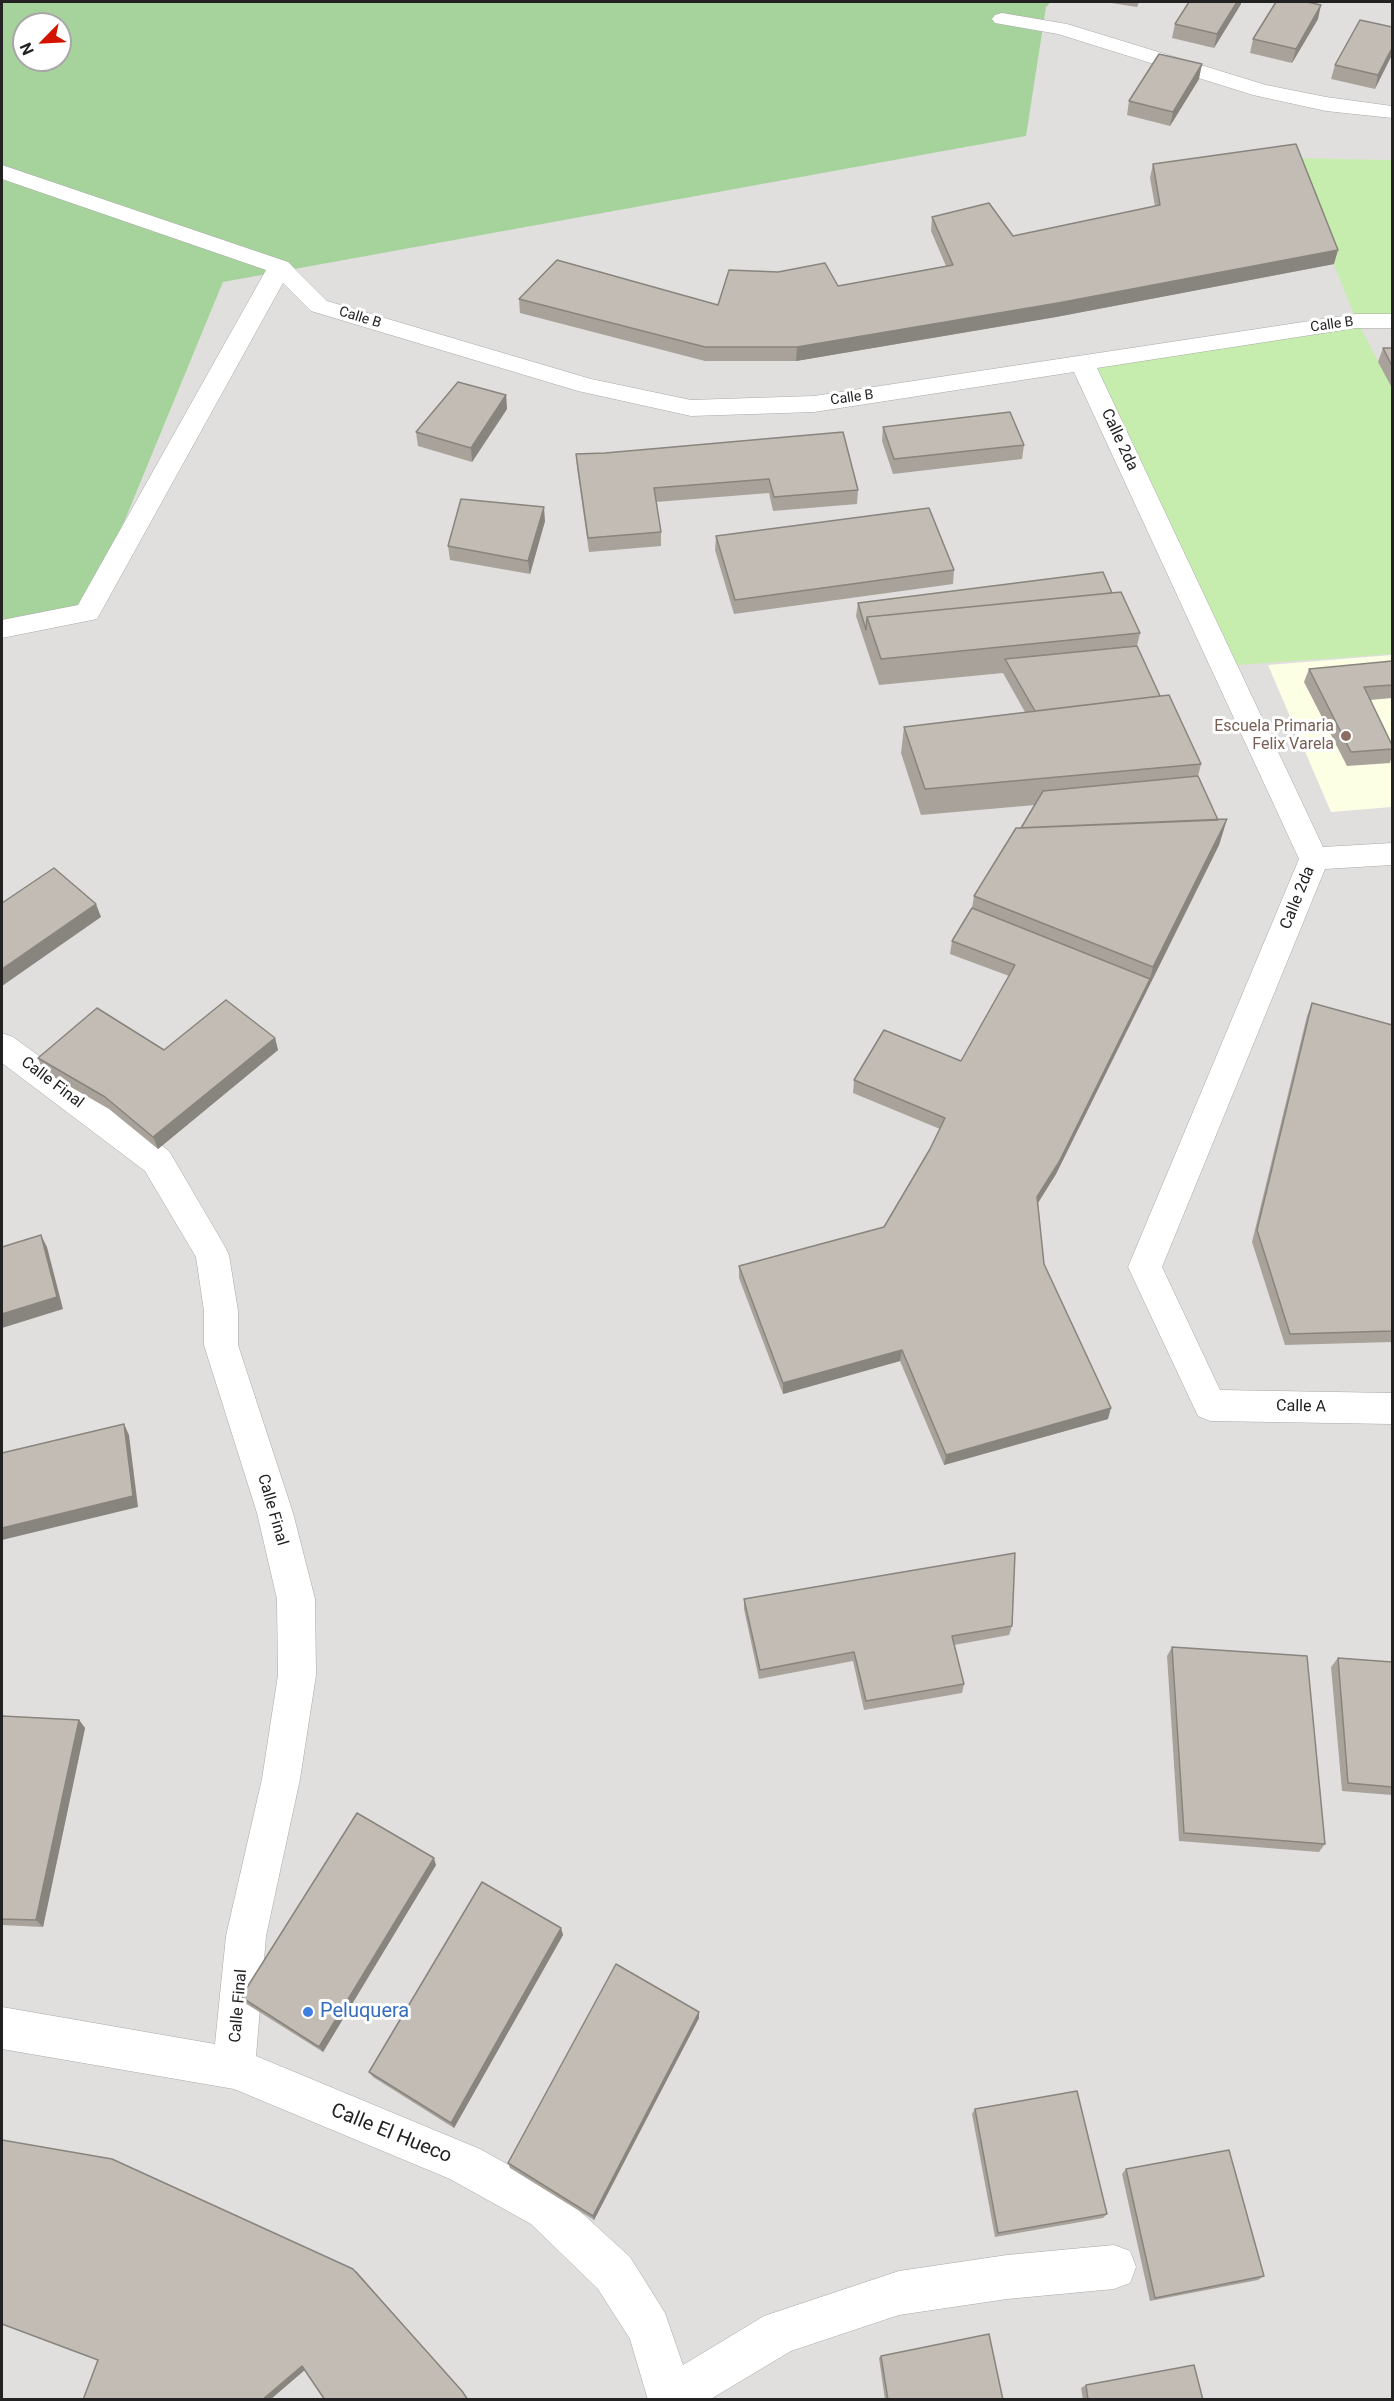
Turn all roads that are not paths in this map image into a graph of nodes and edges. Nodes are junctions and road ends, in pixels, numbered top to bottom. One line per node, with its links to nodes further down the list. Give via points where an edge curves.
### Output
1 (1002, 19): 2 (street, via 1070,31 1261,90 1326,104)
2 (1392, 112)
3 (2, 172): 4 (street)
4 (280, 267): 6 (street, Calle B, via 320,306 587,386 691,408 814,404); 7 (street, via 87,612)
5 (1392, 321): 6 (street, Calle B, via 1356,321)
6 (1083, 364): 9 (street, Calle 2da)
7 (2, 629)
8 (1392, 854): 9 (street)
9 (1314, 859): 11 (street, Calle 2da, via 1145,1267)
10 (2, 1046): 14 (street, Calle Final, via 157,1161 212,1255 221,1311 221,1345 275,1513 296,1599 297,1675 281,1779 246,1936)
11 (1210, 1405): 12 (street, Calle A)
12 (1392, 1408)
13 (2, 2028): 14 (street, Calle El Hueco)
14 (234, 2068): 16 (street, Calle El Hueco, via 465,2164 546,2209 614,2273 649,2329)
15 (1114, 2267): 16 (street, via 899,2293 780,2332)
16 (671, 2398)

